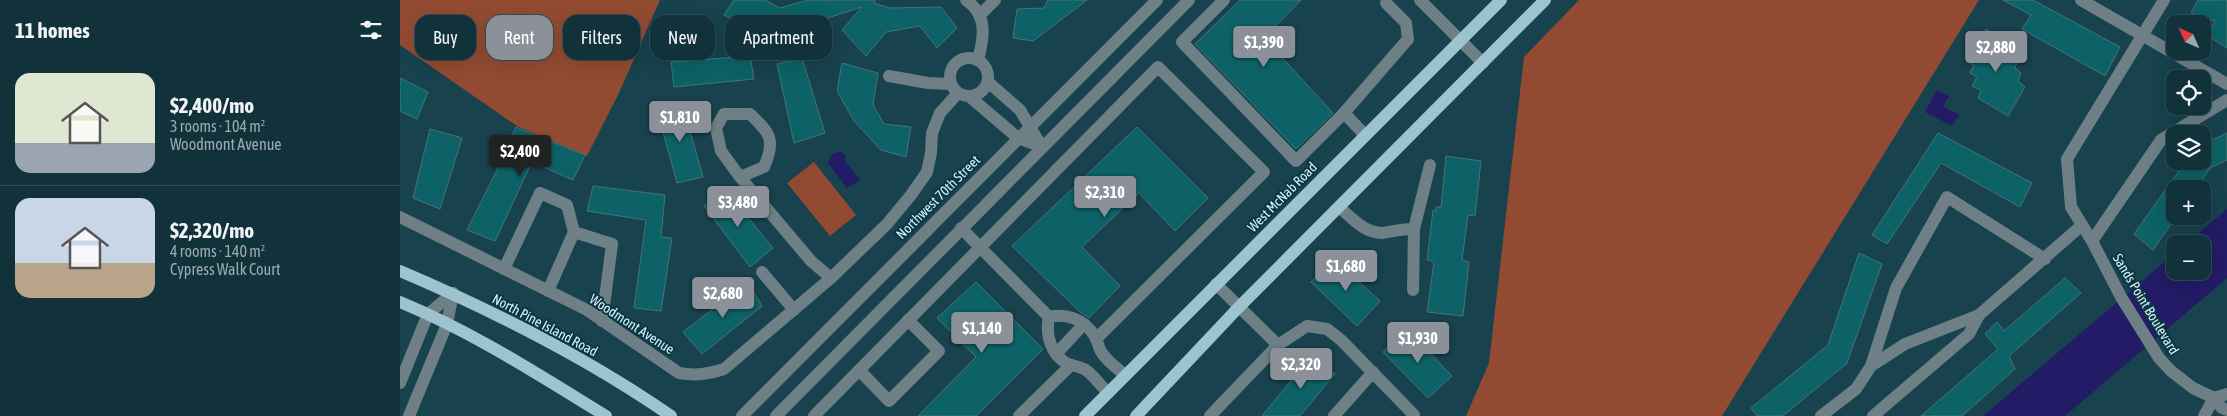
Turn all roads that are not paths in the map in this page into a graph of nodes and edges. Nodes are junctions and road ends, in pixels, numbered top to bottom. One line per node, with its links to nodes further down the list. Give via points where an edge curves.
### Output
1 (966, 0): 12 (street)
2 (995, 0): 12 (street)
3 (1157, 0): 13 (street, Northwest 70th Street)
4 (1189, 0): 16 (street)
5 (1224, 0): 24 (street, via 1182,42 1296,161)
6 (1420, 0): 15 (street)
7 (1501, 0): 15 (main road, West McNab Road)
8 (1545, 0): 18 (main road)
9 (2081, 0): 14 (street)
10 (2164, 0): 14 (street)
11 (1386, 3): 24 (street, via 1406,23 1408,39)
12 (980, 15): 17 (street, via 984,30)
13 (1128, 28): 16 (street); 25 (street, Northwest 70th Street)
14 (2144, 36): 21 (street); 33 (street, Sands Point Boulevard, via 2067,159 2070,208)
15 (1461, 41): 18 (street); 26 (main road, West McNab Road)
16 (1144, 45): 28 (street)
17 (978, 60): 20 (street, via 987,70); 22 (street, via 965,58 951,71)
18 (1484, 63): 31 (main road)
19 (889, 76): 22 (street)
20 (988, 82): 22 (street, via 982,92); 25 (street, via 1020,110)
21 (2227, 84)
22 (960, 91): 27 (street); 43 (street, Woodmont Avenue, via 940,113 932,134 927,172 887,224)
23 (2227, 100): 37 (street, via 2160,140)
24 (1344, 112): 26 (street)
25 (1030, 126): 27 (street, Northwest 70th Street); 28 (street)
26 (1364, 135): 44 (main road, West McNab Road)
27 (1018, 138): 28 (street); 48 (street, Northwest 70th Street)
28 (1042, 147): 34 (street)
29 (1430, 165): 35 (street)
30 (740, 177): 30 (street, via 720,150 716,128 724,114 750,114 767,131 771,152 764,167); 43 (street, via 811,261)
31 (1340, 207): 35 (street, via 1371,232); 50 (main road)
32 (400, 217): 40 (street, Woodmont Avenue)
33 (2081, 226): 37 (street, Sands Point Boulevard); 39 (street)
34 (961, 228): 38 (street); 52 (street)
35 (1414, 230): 45 (street)
36 (574, 232): 40 (street, via 567,205 540,193); 46 (street); 57 (street, via 612,244)
37 (2092, 241): 73 (street, Sands Point Boulevard, via 2121,297 2160,358 2193,388)
38 (980, 247): 55 (street); 56 (street); 60 (street, via 1158,67 1264,172)
39 (2045, 259): 54 (street); 65 (street, via 1947,197 1896,288)
40 (504, 269): 46 (street, Woodmont Avenue)
41 (400, 271): 47 (main road, North Pine Island Road)
42 (762, 272): 51 (street)
43 (831, 278): 51 (street, Woodmont Avenue)
44 (1216, 284): 50 (street); 68 (main road, West McNab Road)
45 (1413, 290)
46 (548, 291): 57 (street, Woodmont Avenue)
47 (452, 293): 53 (street); 58 (street); 78 (main road, North Pine Island Road, via 540,337)
48 (861, 296): 52 (street); 63 (street, Northwest 70th Street)
49 (400, 302): 53 (main road)
50 (1240, 307): 61 (street); 84 (main road)
51 (794, 310): 57 (street, Woodmont Avenue, via 724,369 693,376 679,373)
52 (877, 313): 69 (street)
53 (428, 314): 58 (main road); 70 (street)
54 (1979, 314): 65 (street, via 1905,344); 88 (street, via 1969,334)
55 (1049, 317): 59 (street, via 1073,317); 62 (street, via 1046,329)
56 (908, 320): 66 (street); 66 (street, via 939,351 889,401)
57 (602, 321)
58 (448, 324): 76 (street); 77 (main road, via 502,352)
59 (1084, 324): 60 (street); 62 (street)
60 (1096, 340): 68 (street, via 1102,354)
61 (1278, 345): 67 (street, via 1308,326 1327,329); 85 (street)
62 (1056, 354): 64 (street)
63 (796, 362): 69 (street); 79 (street, Northwest 70th Street)
64 (1070, 365): 71 (street, via 1086,370); 82 (street)
65 (1870, 366): 87 (street, via 1856,389)
66 (859, 370): 81 (street)
67 (1373, 372): 75 (street); 86 (street)
68 (1125, 375): 71 (main road, West McNab Road)
69 (814, 378): 80 (street)
70 (400, 383)
71 (1108, 393): 83 (main road, West McNab Road)
72 (2227, 394): 73 (street)
73 (2214, 398): 74 (street, Sands Point Boulevard); 89 (street)
74 (2227, 410)
75 (1414, 415)
76 (409, 416)
77 (606, 416)
78 (671, 416)
79 (742, 416)
80 (776, 416)
81 (814, 416)
82 (1019, 416)
83 (1085, 416)
84 (1136, 416)
85 (1210, 416)
86 (1334, 416)
87 (1821, 416)
88 (1873, 416)
89 (2204, 416)

